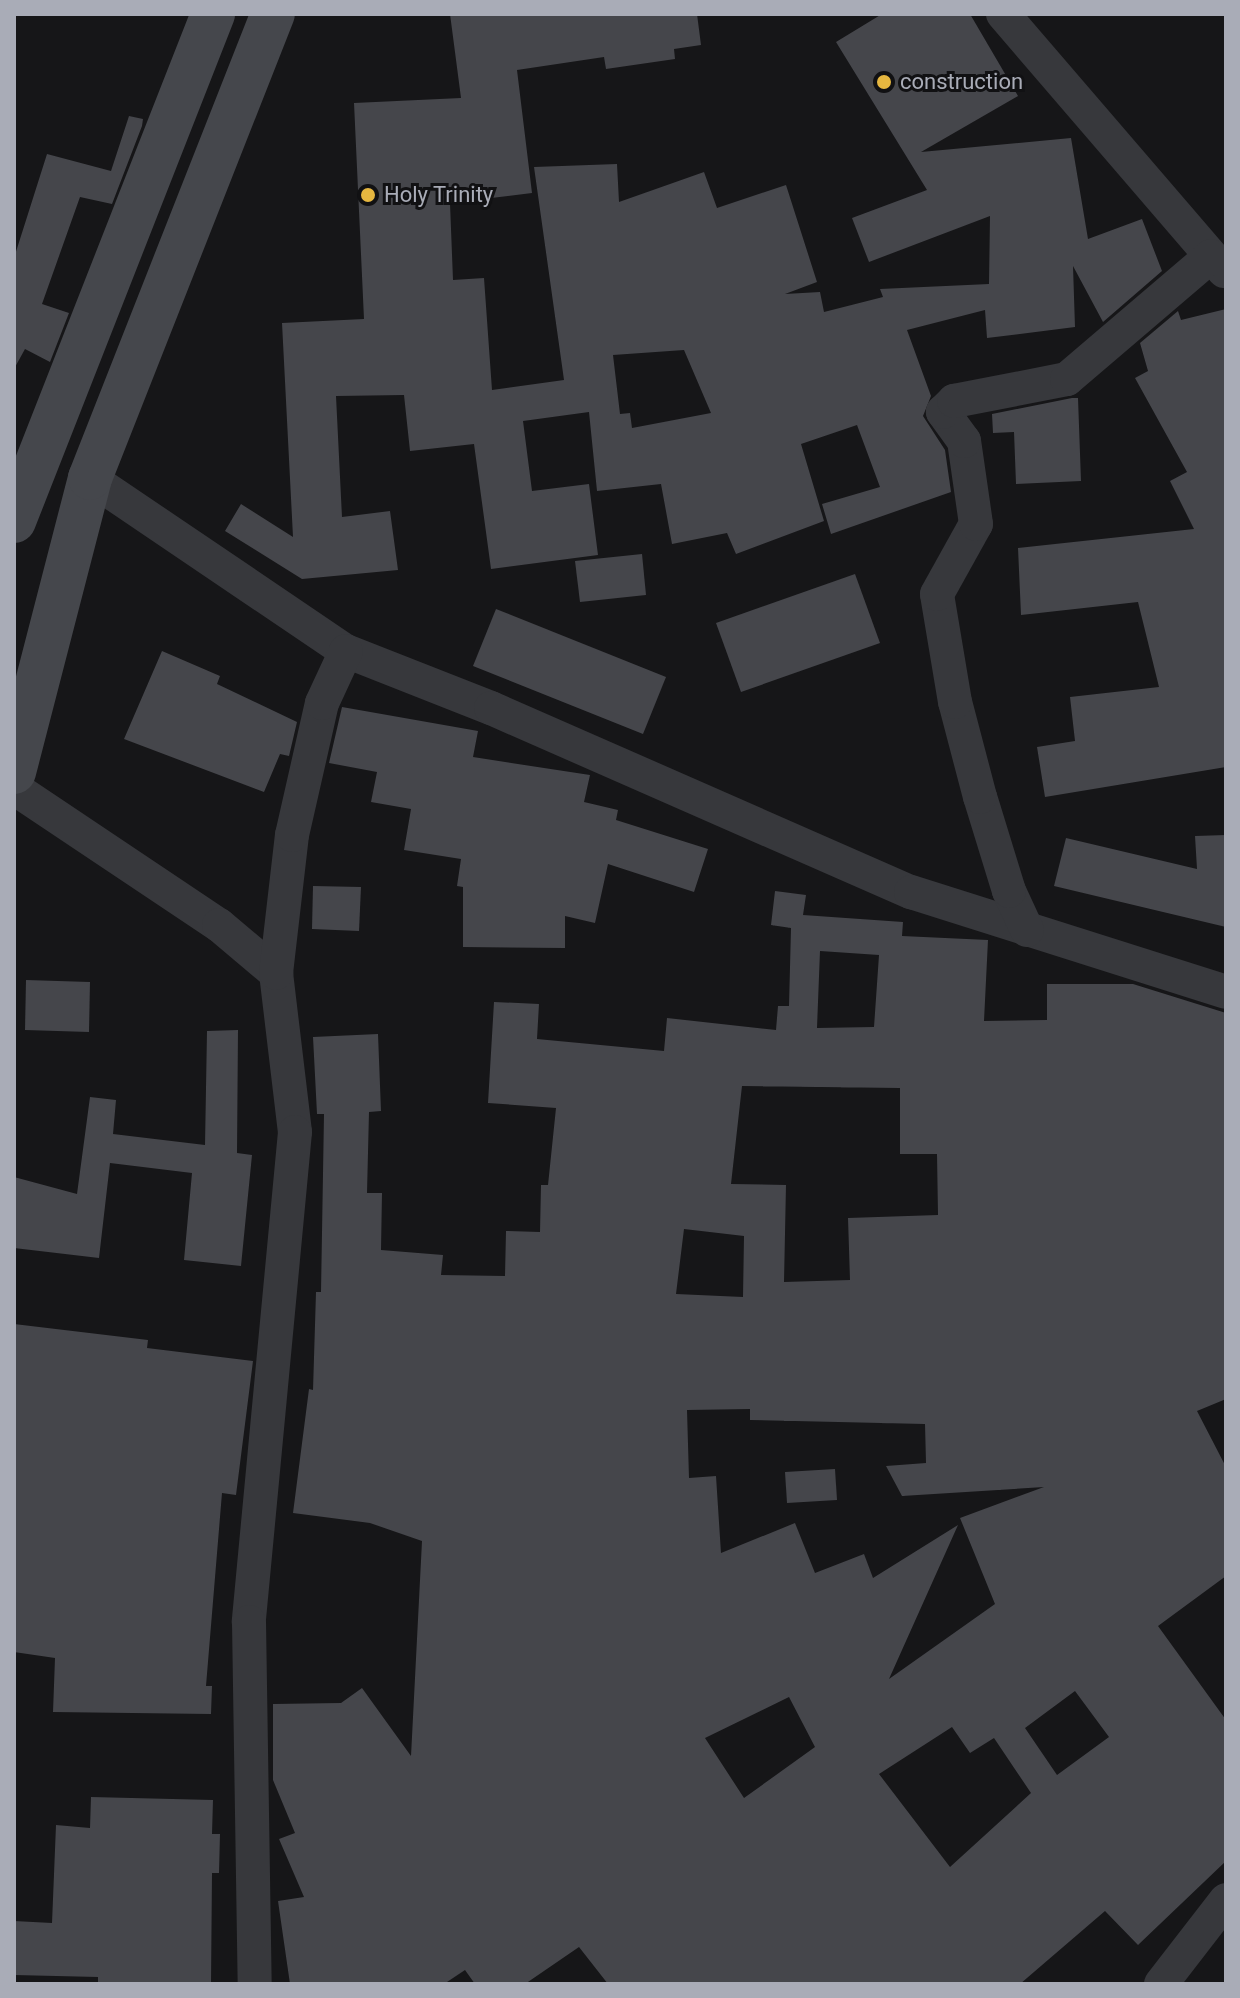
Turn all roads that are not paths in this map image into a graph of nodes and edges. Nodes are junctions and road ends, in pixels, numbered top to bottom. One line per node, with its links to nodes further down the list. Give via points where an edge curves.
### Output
1 (213, 14): 6 (street)
2 (273, 14): 5 (street)
3 (1003, 14): 4 (street)
4 (1219, 265): 10 (street, via 1067,379 954,401 943,412 964,441 976,524 937,594 955,702 980,797)
5 (90, 478): 7 (street); 8 (street)
6 (14, 521)
7 (346, 651): 10 (street, via 491,708 911,892); 11 (street, via 322,703 296,820)
8 (14, 772)
9 (14, 788): 11 (street, via 219,925)
10 (1027, 930): 12 (street)
11 (276, 973): 14 (street, via 295,1132 249,1622)
12 (1226, 992)
13 (1226, 1900): 15 (street)
14 (255, 1984)
15 (1161, 1984)

